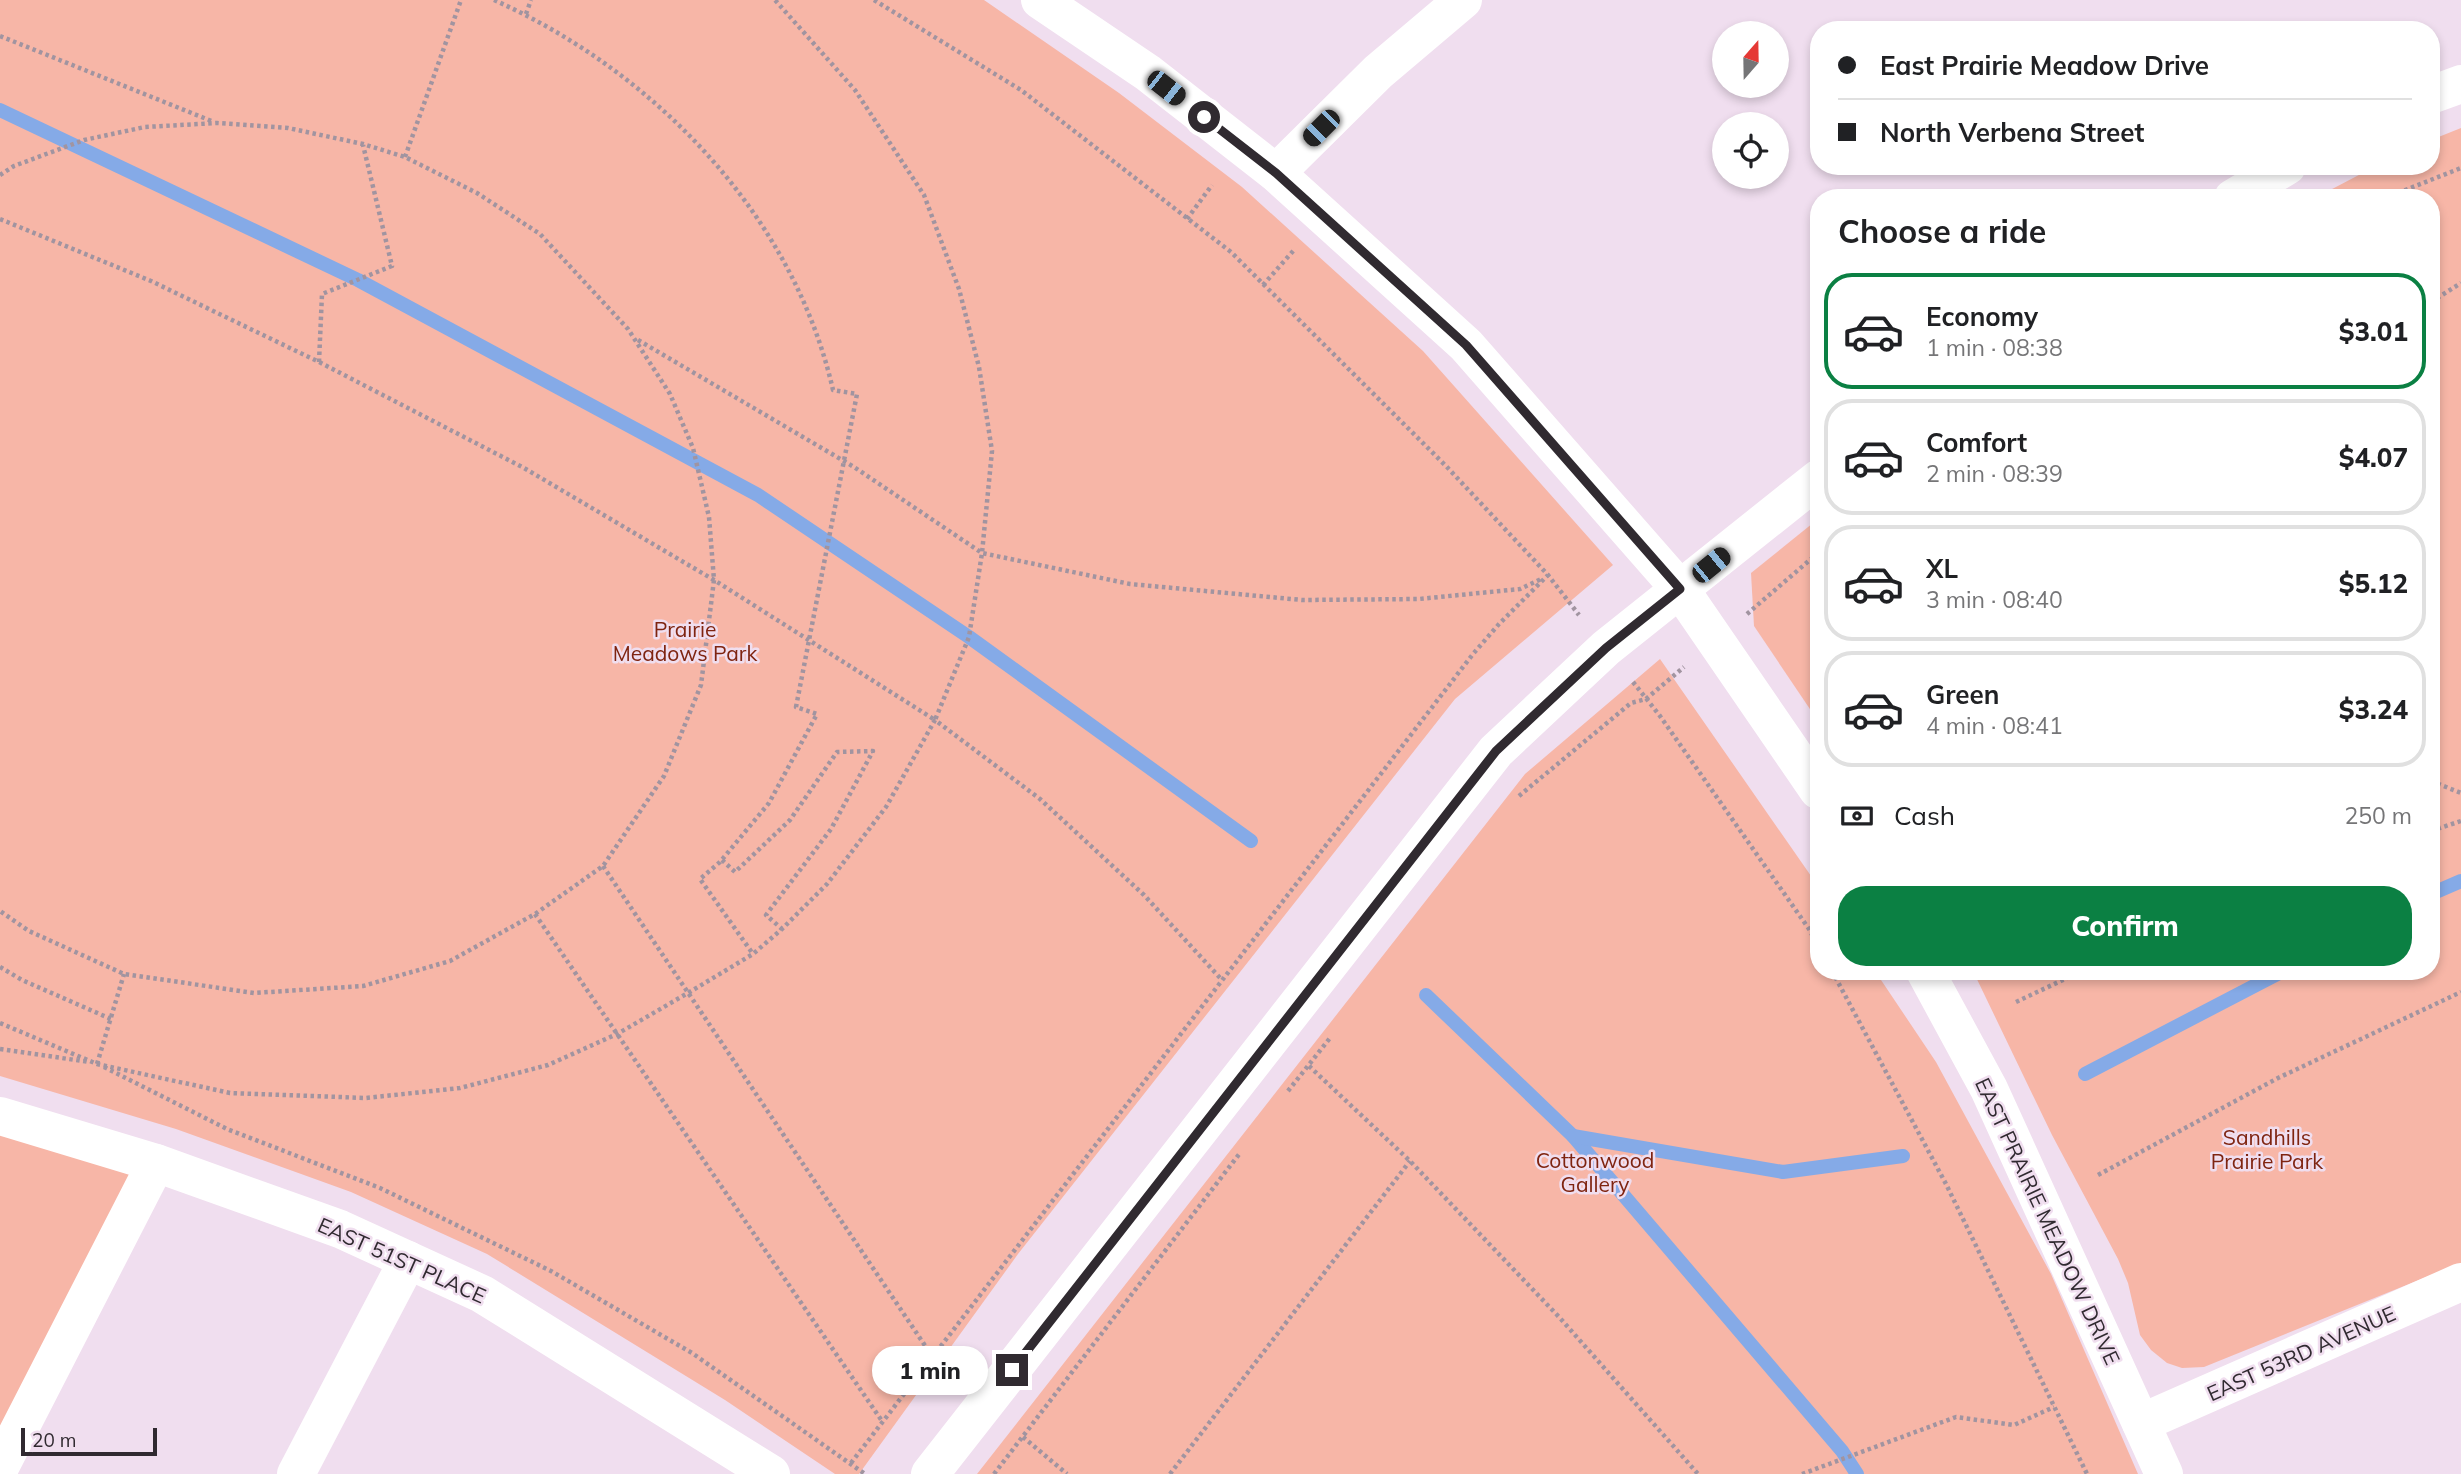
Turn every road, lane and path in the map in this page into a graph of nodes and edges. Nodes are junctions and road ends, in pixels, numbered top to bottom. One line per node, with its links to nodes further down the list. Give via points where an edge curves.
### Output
1 (461, 0): 14 (path)
2 (494, 0): 8 (path)
3 (531, 0): 8 (path)
4 (775, 0): 31 (path, via 855,90 924,195 955,277 979,367 992,451)
5 (874, 0): 23 (path, via 1021,90)
6 (1040, 0): 16 (street, via 1147,74)
7 (1463, 0): 16 (street, via 1378,72)
8 (526, 14): 48 (path, via 592,53 696,142 773,243 804,299 833,390 857,394 796,707 817,714 769,803)
9 (0, 36): 12 (path)
10 (2461, 84): 11 (street)
11 (2440, 92)
12 (217, 123): 13 (path, via 288,128); 17 (path, via 145,127 84,140)
13 (363, 144): 14 (path); 29 (path, via 392,266 322,293)
14 (405, 158): 28 (path, via 477,193 540,234)
15 (2461, 168): 21 (path)
16 (1276, 173): 35 (street, via 1466,345)
17 (0, 175)
18 (2272, 175): 20 (street)
19 (1212, 185): 23 (path)
20 (2248, 189)
21 (2408, 189)
22 (0, 219): 29 (path, via 151,281)
23 (1187, 219): 26 (path)
24 (1294, 250): 26 (path)
25 (2461, 284): 27 (path)
26 (1263, 285): 33 (path, via 1446,466)
27 (2440, 297)
28 (636, 339): 31 (path, via 854,467); 34 (path, via 670,394 693,448 709,517)
29 (319, 362): 34 (path, via 524,468)
30 (1810, 485): 35 (street)
31 (982, 553): 33 (path, via 1130,584 1302,600 1419,599 1520,589); 41 (path, via 969,637)
32 (1810, 560): 37 (path)
33 (1548, 575): 36 (path); 57 (path, via 1473,654)
34 (715, 580): 41 (path); 49 (path, via 701,685 664,776)
35 (1680, 589): 42 (street); 86 (street, via 1606,648 1496,751)
36 (1565, 597)
37 (1752, 609)
38 (1631, 679): 40 (path)
39 (1665, 684): 40 (path)
40 (1646, 699): 45 (path, via 1631,703); 53 (path)
41 (934, 720): 52 (path, via 886,807 827,884); 57 (path, via 1040,799 1144,895)
42 (1810, 778)
43 (2440, 785): 44 (path)
44 (2461, 793)
45 (1512, 802)
46 (2461, 821): 47 (path)
47 (2440, 828)
48 (722, 860): 52 (path, via 735,872 790,820 836,752 873,751 831,829 766,915); 54 (path, via 700,879)
49 (603, 866): 51 (path); 62 (path)
50 (0, 911): 56 (path, via 29,931)
51 (535, 914): 56 (path, via 450,961 363,986 254,993); 67 (path)
52 (782, 929): 54 (path)
53 (1810, 931)
54 (752, 954): 62 (path)
55 (0, 967): 64 (path)
56 (124, 974): 64 (path)
57 (1222, 980): 77 (path)
58 (1837, 980): 78 (path, via 1946,1184)
59 (1930, 980): 80 (street, EAST PRAIRIE MEADOW DRIVE, via 1989,1089)
60 (2063, 980): 63 (path)
61 (2461, 992): 74 (path, via 2278,1078)
62 (688, 993): 67 (path); 77 (path)
63 (2016, 1002)
64 (111, 1019): 69 (path)
65 (0, 1023): 69 (path)
66 (1334, 1033): 72 (path, via 1309,1066)
67 (617, 1034): 69 (path, via 548,1065 460,1088 366,1098 230,1093); 79 (path)
68 (0, 1049): 69 (path)
69 (97, 1063)
70 (0, 1116): 73 (street, EAST 51ST PLACE)
71 (1243, 1149): 81 (path)
72 (1410, 1161): 89 (path); 90 (path, via 1560,1318)
73 (156, 1163): 75 (street, EAST 51ST PLACE, via 340,1229); 82 (street)
74 (2098, 1175)
75 (408, 1260): 83 (street); 84 (street, EAST 51ST PLACE, via 482,1294)
76 (2461, 1282): 80 (street, EAST 53RD AVENUE)
77 (932, 1356): 79 (path)
78 (2054, 1407): 91 (path, via 2014,1425 1956,1417); 92 (path)
79 (882, 1422): 85 (path, via 851,1463)
80 (2141, 1423): 93 (street, EAST PRAIRIE MEADOW DRIVE)
81 (1023, 1437): 87 (path); 88 (path)
82 (0, 1467)
83 (296, 1474)
84 (771, 1474)
85 (866, 1474)
86 (930, 1474)
87 (994, 1474)
88 (1067, 1474)
89 (1170, 1474)
90 (1698, 1474)
91 (1802, 1474)
92 (2087, 1474)
93 (2164, 1474)

